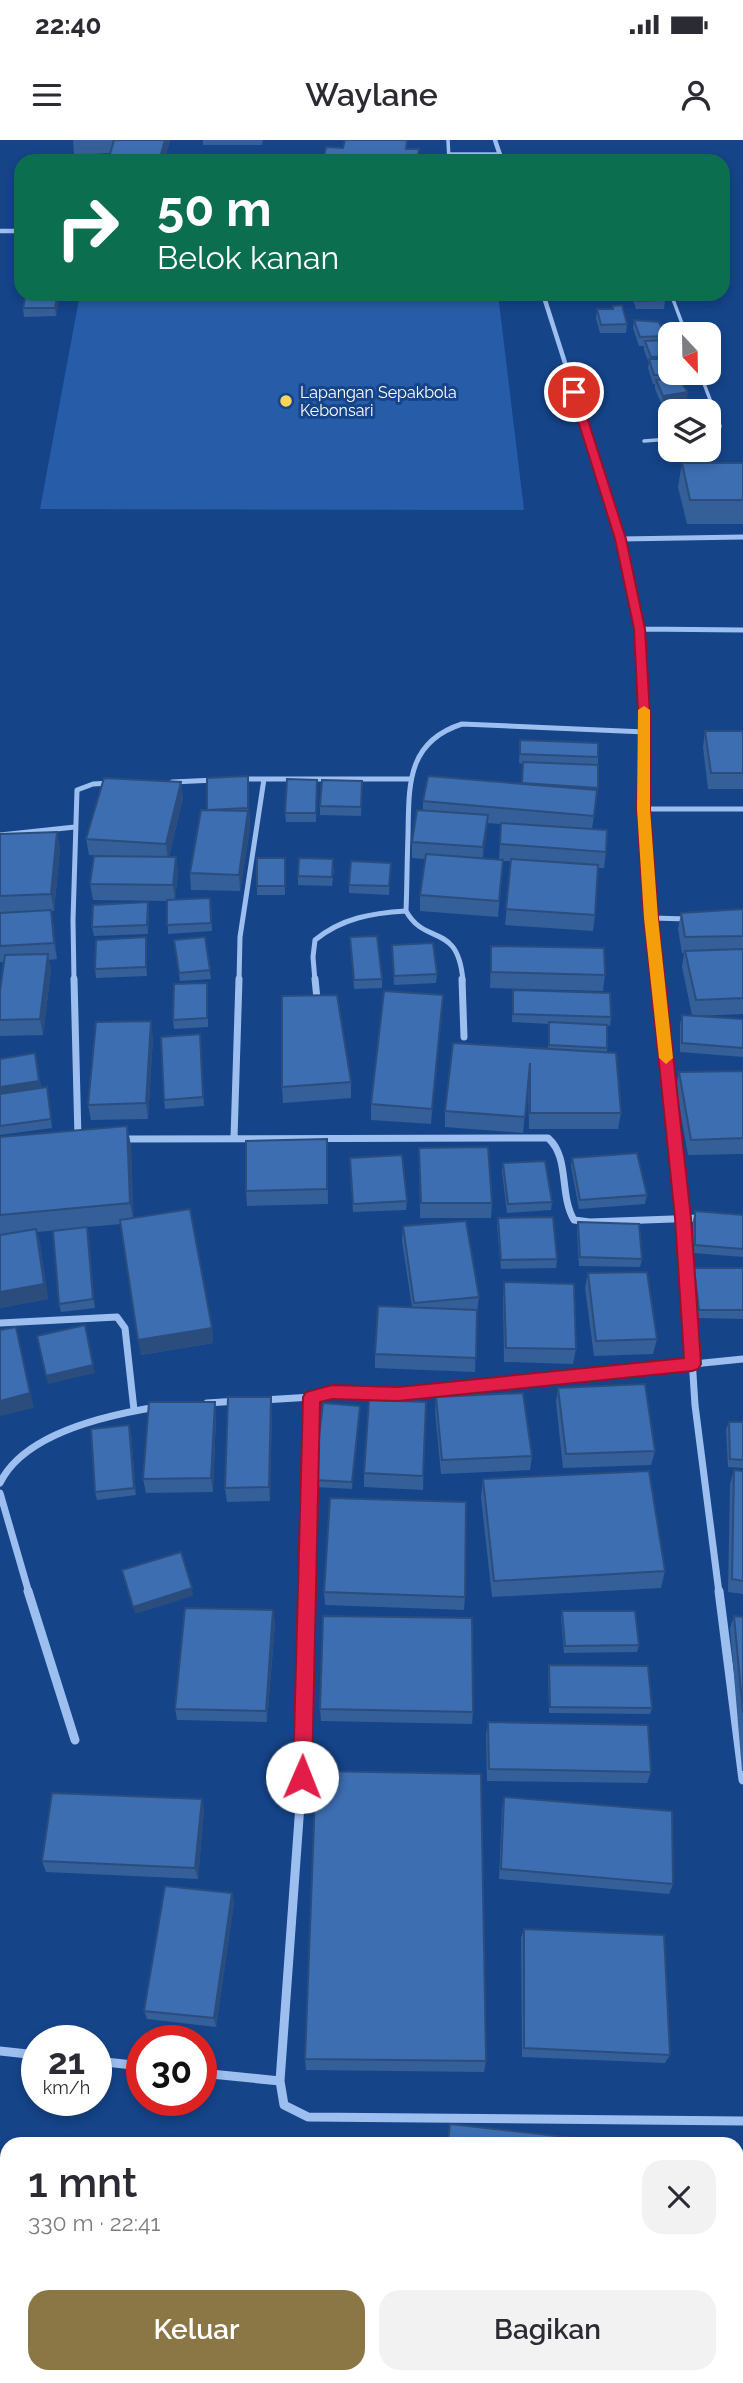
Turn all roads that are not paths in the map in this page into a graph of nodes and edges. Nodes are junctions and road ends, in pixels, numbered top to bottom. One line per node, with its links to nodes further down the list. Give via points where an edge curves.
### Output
1 (448, 140): 3 (lane)
2 (495, 140): 4 (street)
3 (449, 154): 4 (lane)
4 (500, 154)
5 (545, 301): 11 (street)
6 (674, 301): 7 (lane)
7 (682, 322)
8 (658, 440): 9 (lane)
9 (644, 441)
10 (743, 537): 11 (street)
11 (621, 539): 12 (street)
12 (640, 629): 13 (street); 14 (street)
13 (743, 630)
14 (645, 732): 17 (street, via 462,724 428,741); 21 (street)
15 (239, 779): 16 (street)
16 (264, 779): 17 (street); 32 (street, via 240,937)
17 (409, 779): 25 (street)
18 (226, 780): 19 (street)
19 (161, 782)
20 (120, 783): 23 (street, via 93,783 77,790)
21 (644, 809): 22 (street); 26 (street)
22 (743, 809)
23 (75, 827): 24 (street); 33 (street)
24 (0, 835)
25 (406, 911): 28 (street, via 347,921 316,940); 29 (street, via 409,919 447,939 460,955)
26 (651, 918): 27 (street); 30 (street)
27 (692, 919)
28 (317, 999)
29 (464, 1037)
30 (668, 1080): 31 (street); 37 (street)
31 (681, 1080)
32 (234, 1138): 35 (street); 37 (street, via 548,1138 561,1155 567,1208 574,1220)
33 (78, 1139): 34 (street); 36 (street)
34 (91, 1139)
35 (117, 1139)
36 (65, 1140)
37 (683, 1218): 38 (street); 41 (street)
38 (707, 1218)
39 (0, 1323): 45 (street, via 117,1317 125,1328)
40 (743, 1359): 41 (street)
41 (692, 1364): 42 (street, via 398,1394 332,1392); 49 (street)
42 (312, 1397): 43 (street); 53 (street, via 302,1777)
43 (200, 1404)
44 (162, 1406): 45 (street)
45 (134, 1410): 46 (street, via 76,1428 28,1450 8,1465)
46 (0, 1483)
47 (0, 1493): 48 (street)
48 (75, 1740)
49 (743, 1780)
50 (0, 2051): 51 (street)
51 (21, 2053)
52 (217, 2075): 53 (street)
53 (280, 2081): 54 (street, via 284,2105 308,2117)
54 (743, 2121)

